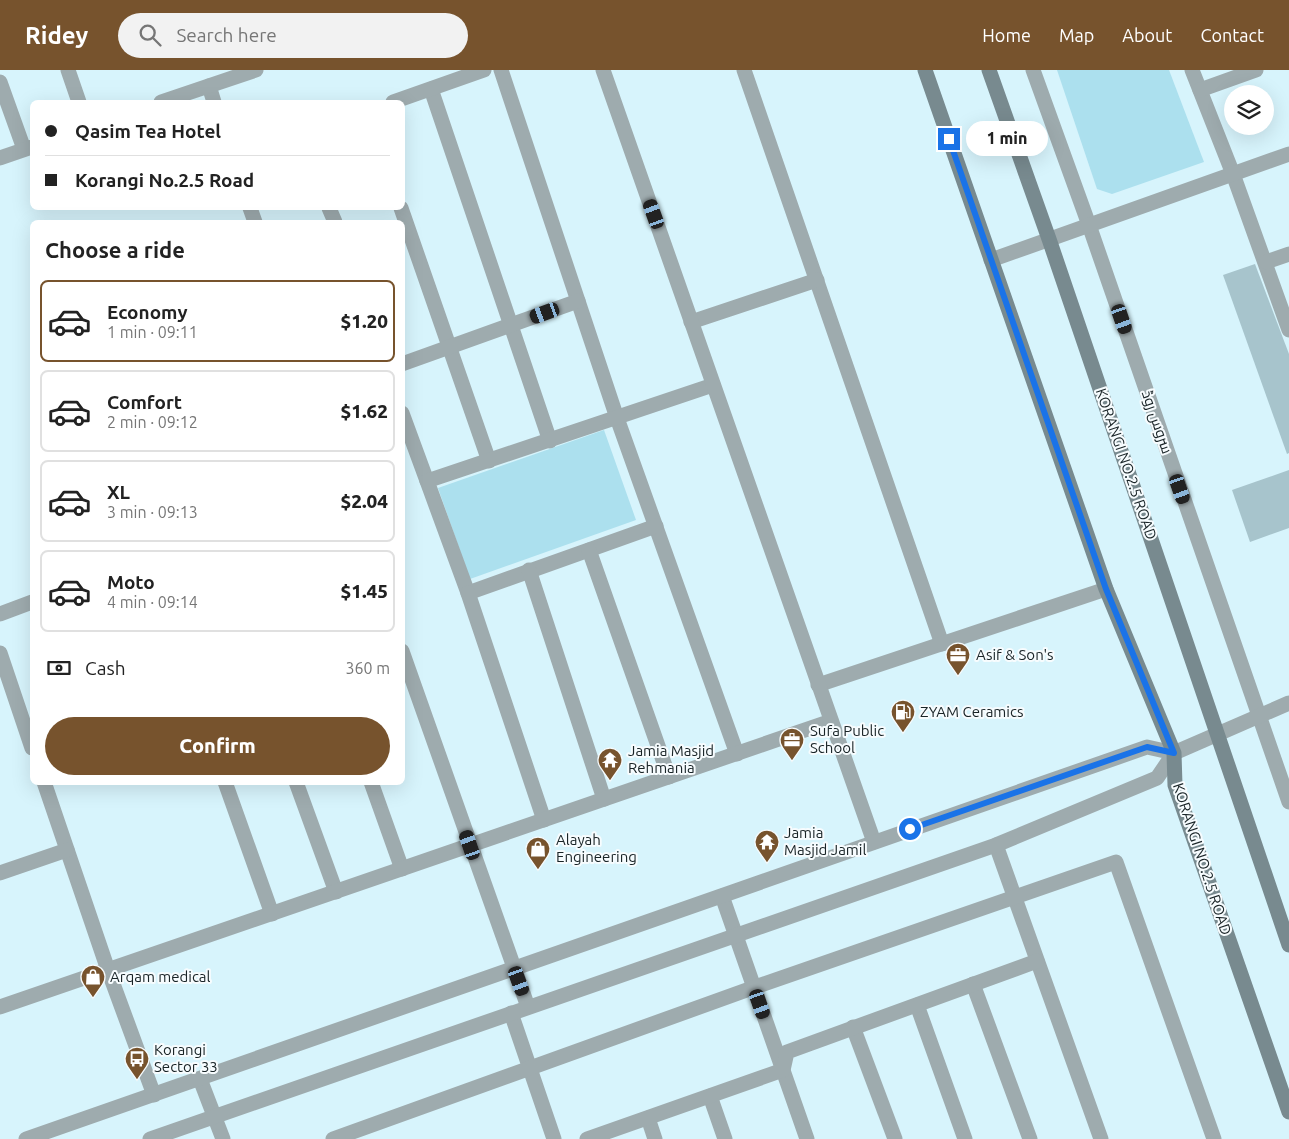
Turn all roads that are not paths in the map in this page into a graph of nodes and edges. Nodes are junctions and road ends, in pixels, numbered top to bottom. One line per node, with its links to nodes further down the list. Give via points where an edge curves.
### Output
1 (68, 70): 16 (street)
2 (256, 70): 13 (street)
3 (484, 70): 14 (street)
4 (501, 70): 31 (street)
5 (603, 70): 32 (street)
6 (744, 70): 30 (street)
7 (925, 70): 28 (main road, KORANGI NO.2.5 ROAD)
8 (989, 70): 26 (main road, KORANGI NO.2.5 ROAD)
9 (1033, 70): 25 (street, سروس روڈ)
10 (1192, 70): 15 (street)
11 (1256, 70): 15 (street)
12 (0, 82): 20 (street)
13 (209, 86): 17 (street); 18 (street)
14 (431, 89): 19 (street); 33 (street)
15 (1200, 90): 23 (street)
16 (78, 100)
17 (167, 100)
18 (213, 100)
19 (399, 100)
20 (28, 148): 22 (street)
21 (1289, 154): 23 (street)
22 (0, 158)
23 (1233, 174): 25 (street); 29 (street)
24 (402, 210): 35 (street)
25 (1089, 225): 26 (street); 55 (street, سروس روڈ)
26 (1049, 239): 28 (street); 57 (main road, KORANGI NO.2.5 ROAD)
27 (1289, 254): 29 (street)
28 (991, 260): 46 (main road, KORANGI NO.2.5 ROAD)
29 (1266, 262): 34 (street)
30 (817, 280): 32 (street); 50 (street)
31 (578, 301): 33 (street); 38 (street)
32 (691, 322): 37 (street)
33 (511, 325): 35 (street); 40 (street)
34 (1289, 330)
35 (449, 347): 36 (street); 41 (street)
36 (405, 363)
37 (713, 385): 38 (street); 53 (street)
38 (617, 418): 40 (street); 43 (street)
39 (405, 421): 42 (street)
40 (550, 441): 41 (street)
41 (489, 461): 42 (street)
42 (427, 481): 47 (street)
43 (656, 526): 44 (street); 60 (street)
44 (589, 550): 45 (street); 61 (street)
45 (529, 570): 47 (street); 66 (street)
46 (1106, 589): 50 (street); 59 (main road, KORANGI NO.2.5 ROAD)
47 (468, 593): 68 (street)
48 (30, 603): 49 (street)
49 (0, 614)
50 (942, 644): 53 (street)
51 (0, 653): 58 (street)
52 (405, 660): 70 (street)
53 (818, 685): 56 (street)
54 (1289, 703): 55 (street)
55 (1258, 715): 57 (street); 67 (street, سروس روڈ)
56 (831, 721): 60 (street); 69 (street)
57 (1218, 735): 59 (street); 80 (main road, KORANGI NO.2.5 ROAD)
58 (30, 742)
59 (1174, 753): 69 (street, via 1147,747); 71 (street, via 1157,778); 96 (main road, KORANGI NO.2.5 ROAD, via 1175,785)
60 (737, 754): 61 (street)
61 (669, 777): 66 (street)
62 (45, 785): 72 (street)
63 (226, 785): 78 (street)
64 (297, 785): 75 (street)
65 (372, 785): 74 (street)
66 (604, 799): 68 (street)
67 (1289, 802)
68 (544, 820): 70 (street)
69 (874, 842): 76 (street)
70 (470, 845): 74 (street); 82 (street)
71 (996, 845): 77 (street); 79 (street)
72 (67, 850): 73 (street); 83 (street)
73 (1, 868)
74 (402, 869): 75 (street)
75 (336, 892): 78 (street)
76 (722, 896): 79 (street); 82 (street)
77 (1014, 897): 81 (street); 85 (street); 112 (street, via 1116,862)
78 (272, 914): 83 (street)
79 (737, 935): 85 (street); 88 (street)
80 (1289, 945)
81 (1037, 961): 84 (street); 111 (street)
82 (514, 968): 88 (street); 93 (street)
83 (108, 970): 87 (street); 94 (street)
84 (973, 984): 86 (street); 110 (street)
85 (755, 987): 91 (street); 92 (street)
86 (917, 1005): 90 (street); 109 (street)
87 (0, 1007)
88 (528, 1007): 89 (street)
89 (510, 1013): 91 (street); 97 (street)
90 (853, 1028): 92 (street, via 787,1052); 108 (street)
91 (530, 1068): 102 (street); 103 (street)
92 (783, 1070): 95 (street); 107 (street)
93 (200, 1079): 94 (street); 97 (street)
94 (154, 1095): 99 (street)
95 (710, 1096): 98 (street); 106 (street)
96 (1289, 1112)
97 (215, 1116): 100 (street); 101 (street)
98 (648, 1118): 104 (street); 105 (street)
99 (26, 1139)
100 (150, 1139)
101 (223, 1139)
102 (333, 1139)
103 (554, 1139)
104 (587, 1139)
105 (656, 1139)
106 (726, 1139)
107 (807, 1139)
108 (895, 1139)
109 (965, 1139)
110 (1030, 1139)
111 (1101, 1139)
112 (1214, 1139)

